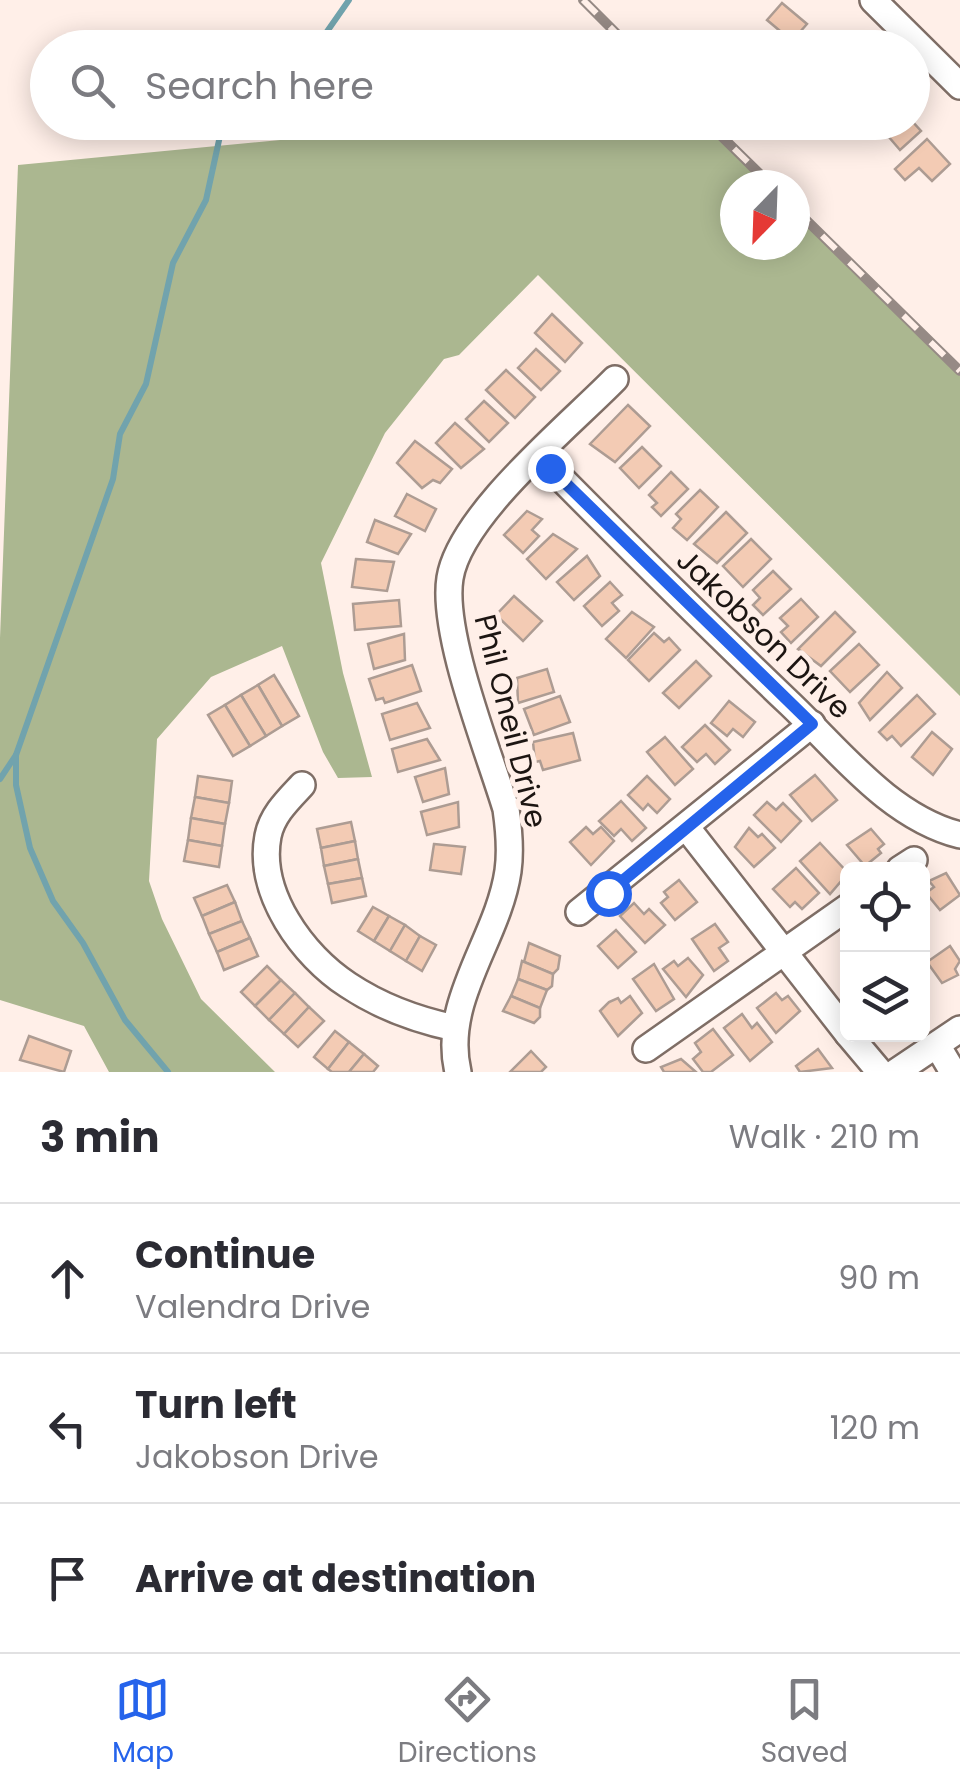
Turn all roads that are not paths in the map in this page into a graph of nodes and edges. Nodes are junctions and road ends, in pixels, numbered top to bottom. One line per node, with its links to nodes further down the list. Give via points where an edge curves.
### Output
1 (873, 0): 2 (street)
2 (903, 30)
3 (930, 56): 4 (street)
4 (960, 86)
5 (615, 380): 6 (street, Phil Oneil Drive)
6 (539, 456): 7 (street, Jakobson Drive); 15 (street, Phil Oneil Drive, via 478,518 450,577 454,634 510,836 500,902)
7 (812, 724): 9 (street); 10 (street, Jakobson Drive, via 906,811)
8 (302, 785): 15 (street, via 275,816 267,853 272,884 295,933 347,985 396,1012)
9 (687, 828): 11 (street); 13 (street)
10 (960, 834)
11 (580, 912)
12 (840, 912): 13 (street)
13 (784, 951): 14 (street); 19 (street)
14 (840, 1024)
15 (455, 1028): 20 (street, Phil Oneil Drive)
16 (960, 1029): 18 (street)
17 (855, 1042): 21 (street)
18 (936, 1045): 22 (street); 23 (street)
19 (646, 1050)
20 (458, 1072)
21 (880, 1072)
22 (896, 1072)
23 (953, 1072)

